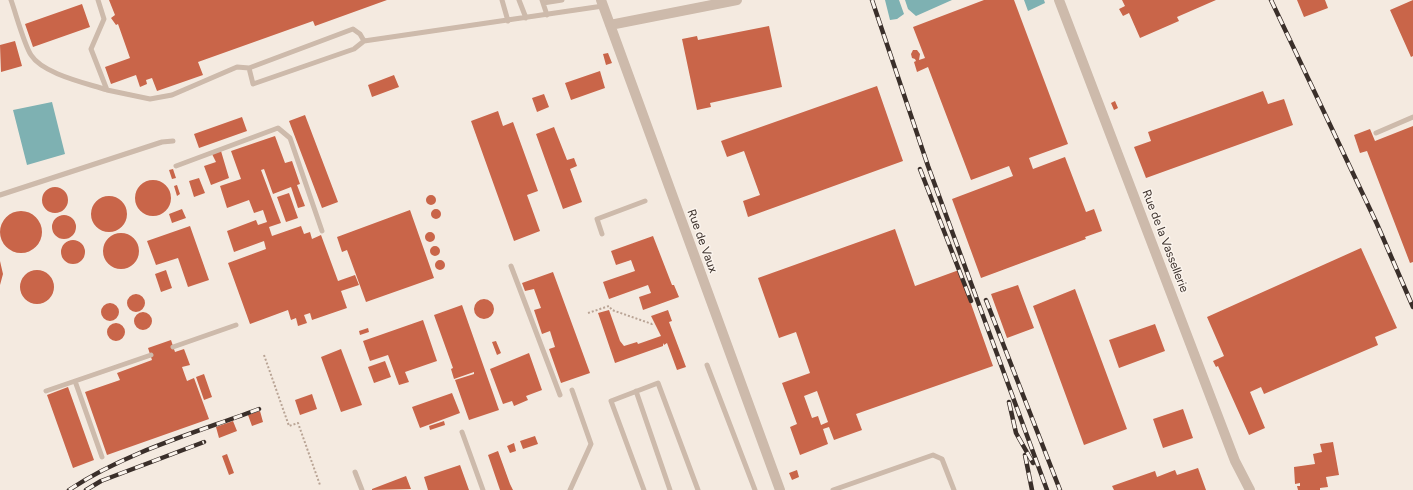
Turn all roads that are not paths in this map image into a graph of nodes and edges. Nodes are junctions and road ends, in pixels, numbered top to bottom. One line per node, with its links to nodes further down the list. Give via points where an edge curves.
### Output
1 (10, 0): 16 (lane, via 31,55 38,63 47,70)
2 (98, 0): 16 (lane, via 104,19 91,49)
3 (502, 0): 12 (lane)
4 (519, 0): 11 (lane)
5 (562, 0): 8 (lane)
6 (737, 0): 13 (street)
7 (1059, 0): 48 (street, Rue de la Vassellerie, via 1235,461)
8 (542, 2): 10 (lane)
9 (602, 3): 10 (lane); 13 (street, Rue de Vaux)
10 (547, 15): 11 (lane)
11 (526, 18): 12 (lane)
12 (508, 21): 14 (lane)
13 (610, 25): 45 (street, Rue de Vaux)
14 (364, 41): 15 (lane, via 353,29); 15 (lane, via 354,49 253,84)
15 (249, 68): 16 (lane, via 238,67 172,95 150,99)
16 (107, 90)
17 (1413, 117): 18 (lane)
18 (1376, 133)
19 (173, 141): 21 (lane, via 162,142)
20 (176, 166): 23 (lane, via 278,128 290,138)
21 (0, 195)
22 (645, 201): 24 (lane, via 597,219)
23 (322, 230)
24 (602, 234)
25 (511, 266): 34 (lane)
26 (236, 325): 27 (lane)
27 (173, 347)
28 (151, 355): 30 (lane)
29 (707, 365): 44 (lane)
30 (75, 381): 32 (lane); 36 (lane)
31 (572, 390): 41 (lane, via 592,444)
32 (46, 391)
33 (636, 391): 38 (lane, via 658,383); 42 (lane, via 611,401); 43 (lane)
34 (560, 395)
35 (462, 432): 40 (lane)
36 (102, 457)
37 (355, 472): 39 (lane)
38 (695, 489)
39 (362, 490)
40 (483, 490)
41 (570, 490)
42 (644, 490)
43 (670, 490)
44 (755, 490)
45 (780, 490)
46 (833, 490): 47 (lane, via 933,455 942,460)
47 (954, 490)
48 (1250, 490)

